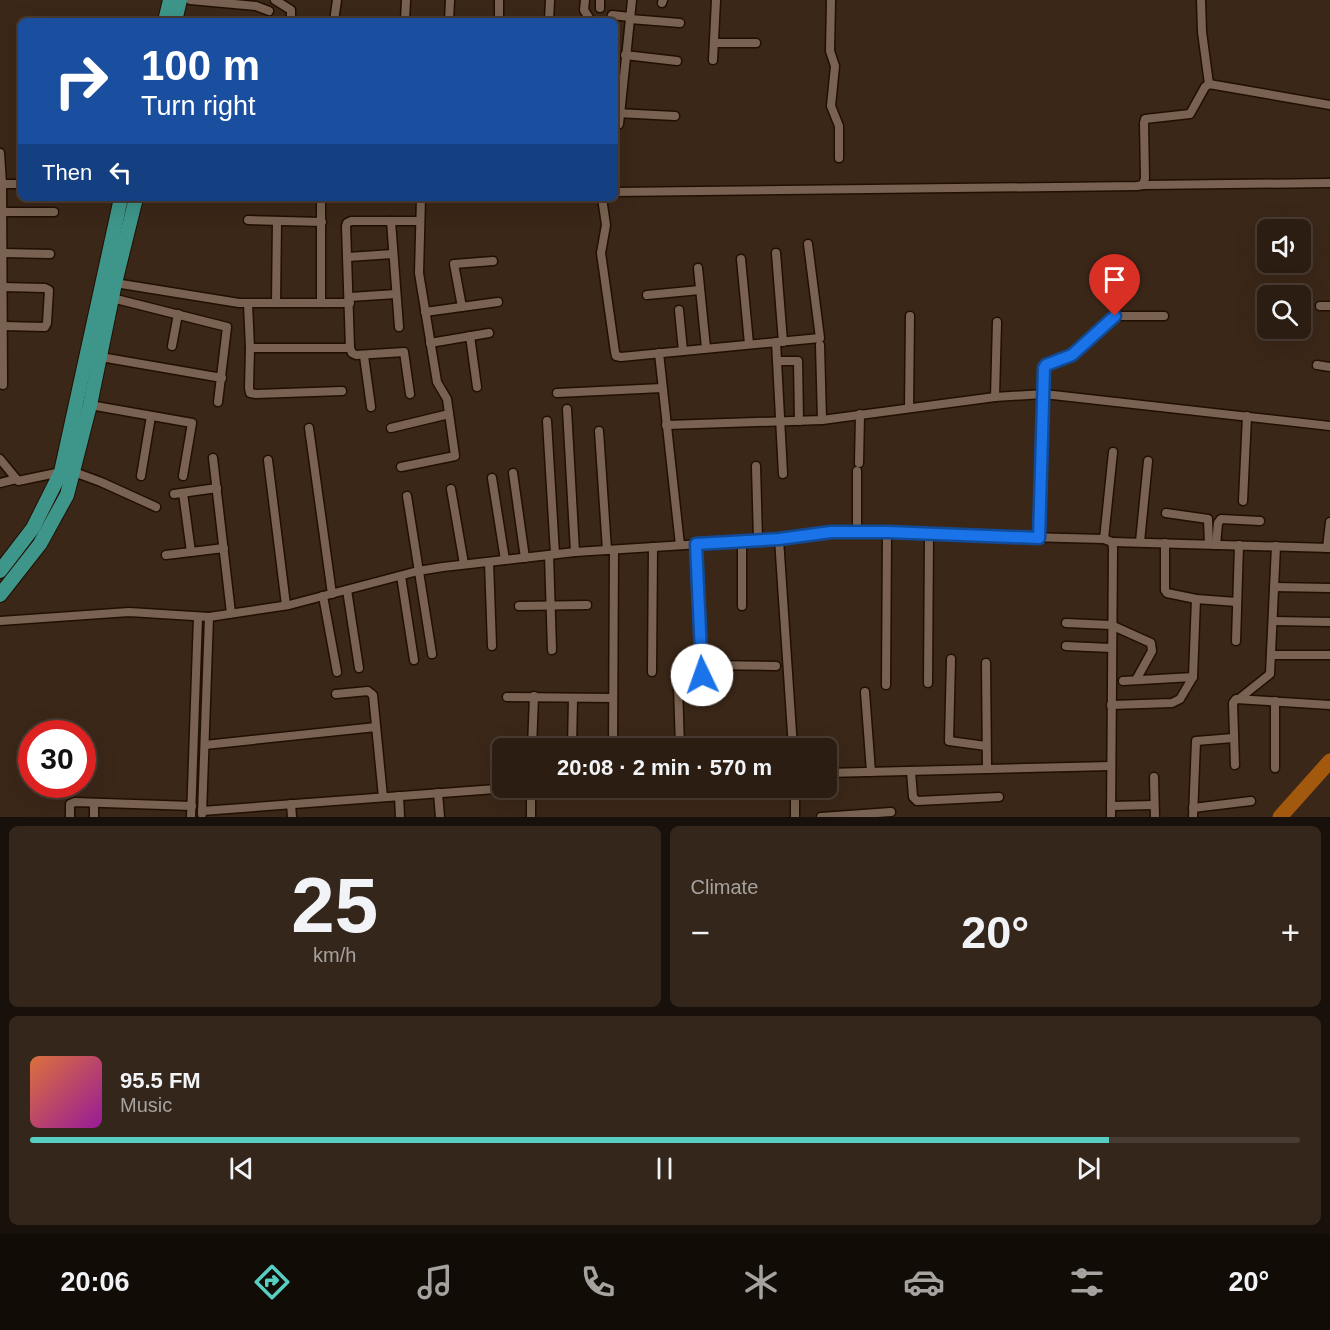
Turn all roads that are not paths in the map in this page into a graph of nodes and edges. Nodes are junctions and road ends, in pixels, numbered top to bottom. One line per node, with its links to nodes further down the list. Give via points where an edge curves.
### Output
1 (171, 0): 16 (highway)
2 (180, 0): 17 (highway)
3 (190, 0): 15 (street, via 256,6)
4 (275, 0): 15 (street); 19 (street, via 291,10)
5 (337, 0): 20 (street)
6 (406, 0): 21 (street)
7 (450, 0): 22 (street)
8 (500, 0): 23 (street)
9 (550, 0): 24 (street)
10 (585, 0): 25 (street, via 584,10)
11 (632, 0): 27 (street)
12 (716, 0): 29 (street)
13 (831, 0): 42 (street, via 830,46 835,66 831,106 839,126)
14 (1201, 0): 34 (street)
15 (269, 11): 18 (street)
16 (166, 18)
17 (176, 18)
18 (268, 18)
19 (291, 18)
20 (334, 18)
21 (405, 18)
22 (448, 18)
23 (499, 18)
24 (549, 18)
25 (589, 18)
26 (611, 18): 27 (street)
27 (630, 18): 28 (street); 31 (street)
28 (680, 23)
29 (714, 43): 30 (street); 32 (street)
30 (756, 43)
31 (625, 55): 33 (street); 36 (street)
32 (713, 60)
33 (677, 61)
34 (1209, 84): 35 (street); 46 (street, via 1190,114 1145,119)
35 (1330, 105)
36 (618, 106)
37 (618, 113): 38 (street)
38 (675, 116)
39 (618, 118): 40 (street)
40 (619, 124)
41 (0, 153): 44 (street)
42 (839, 158)
43 (1330, 183): 46 (street)
44 (1, 184): 45 (street); 53 (street)
45 (18, 184)
46 (1143, 185): 47 (street)
47 (618, 192)
48 (120, 201): 142 (highway)
49 (135, 201): 69 (highway)
50 (421, 201): 58 (street)
51 (602, 201): 102 (street, via 606,225 601,253 616,356)
52 (321, 202): 59 (street)
53 (3, 212): 54 (street); 61 (street)
54 (54, 212)
55 (248, 220): 56 (street)
56 (278, 221): 59 (street); 77 (street)
57 (391, 221): 58 (street); 64 (street); 65 (street, via 347,223)
58 (420, 221): 84 (street, via 419,267)
59 (322, 222): 78 (street)
60 (808, 244): 93 (street, via 820,335 817,339)
61 (3, 253): 63 (street); 70 (street)
62 (776, 253): 93 (street)
63 (50, 254)
64 (393, 254): 65 (street); 72 (street)
65 (348, 257): 75 (street)
66 (741, 259): 95 (street)
67 (493, 261): 82 (street, via 454,264)
68 (698, 268): 71 (street)
69 (115, 283): 74 (highway); 79 (street)
70 (3, 287): 89 (street); 89 (street, via 49,290 45,327)
71 (700, 290): 73 (street); 100 (street)
72 (396, 294): 75 (street); 90 (street)
73 (647, 295)
74 (112, 298): 85 (street); 104 (highway)
75 (350, 300): 78 (street); 99 (street)
76 (498, 302): 82 (street)
77 (276, 303): 78 (street); 79 (street)
78 (321, 303)
79 (248, 304): 98 (street)
80 (1320, 306): 81 (street)
81 (1330, 306)
82 (462, 307): 84 (street)
83 (678, 310): 101 (street)
84 (425, 312): 94 (street)
85 (178, 314): 97 (street); 108 (street, via 227,327)
86 (910, 316): 120 (street)
87 (1164, 316): 115 (street, via 1120,315 1110,319 1072,355 1046,365)
88 (997, 322): 116 (street)
89 (3, 326): 109 (street)
90 (399, 327)
91 (489, 333): 92 (street)
92 (470, 336): 94 (street); 110 (street)
93 (780, 342): 95 (street); 105 (street)
94 (430, 343): 122 (street, via 436,382 446,395)
95 (750, 345): 100 (street)
96 (820, 345): 126 (street)
97 (172, 346)
98 (250, 348): 99 (street); 112 (street, via 250,393)
99 (350, 348): 103 (street, via 352,353)
100 (706, 348): 101 (street)
101 (683, 351): 102 (street)
102 (659, 353): 111 (street)
103 (364, 356): 114 (street, via 404,352); 119 (street)
104 (101, 357): 108 (street); 118 (highway)
105 (777, 362): 128 (street, via 798,361); 129 (street)
106 (1317, 365): 107 (street)
107 (1330, 367)
108 (222, 378): 117 (street)
109 (3, 385)
110 (477, 387)
111 (662, 388): 113 (street); 130 (street)
112 (342, 391)
113 (557, 393)
114 (410, 394)
115 (1044, 394): 116 (street); 125 (street); 161 (street)
116 (995, 397): 120 (street)
117 (218, 402)
118 (90, 405): 124 (street); 142 (highway)
119 (371, 407)
120 (909, 408): 123 (street)
121 (567, 409): 178 (street)
122 (449, 414): 133 (street); 141 (street, via 455,456)
123 (860, 414): 126 (street); 158 (street)
124 (151, 416): 145 (street); 146 (street, via 192,423)
125 (1247, 416): 131 (street); 153 (street)
126 (822, 420): 128 (street)
127 (547, 421): 180 (street)
128 (799, 421): 129 (street)
129 (780, 422): 130 (street); 144 (street)
130 (666, 425): 170 (street)
131 (1330, 426)
132 (309, 428): 192 (street)
133 (391, 428)
134 (599, 431): 176 (street)
135 (1113, 452): 164 (street)
136 (213, 458): 150 (street)
137 (0, 459): 148 (street)
138 (268, 460): 195 (street)
139 (1148, 461): 166 (street)
140 (756, 466): 163 (street)
141 (401, 467)
142 (68, 472): 148 (street); 154 (street); 185 (highway); 191 (highway, via 67,495 40,544)
143 (513, 473): 181 (street)
144 (783, 474)
145 (141, 476)
146 (183, 476)
147 (492, 478): 182 (street)
148 (16, 479): 149 (street)
149 (0, 483)
150 (217, 488): 174 (street); 177 (street, via 179,493)
151 (451, 489): 184 (street)
152 (407, 496): 186 (street)
153 (1243, 501)
154 (156, 507)
155 (1166, 513): 169 (street, via 1208,519)
156 (1260, 521): 169 (street, via 1221,519)
157 (1330, 522): 175 (street)
158 (857, 532): 159 (street); 162 (street)
159 (887, 532): 160 (street); 229 (street)
160 (929, 534): 161 (street); 228 (street)
161 (1039, 538): 164 (street)
162 (779, 539): 163 (street); 246 (street)
163 (758, 540): 165 (street)
164 (1108, 540): 166 (street); 207 (street, via 1113,548)
165 (742, 541): 168 (street); 199 (street)
166 (1140, 542): 167 (street)
167 (1165, 543): 169 (street); 193 (street, via 1167,593)
168 (696, 544): 170 (street); 219 (street)
169 (1213, 544): 171 (street)
170 (680, 545): 173 (street)
171 (1239, 545): 172 (street); 194 (street)
172 (1276, 546): 175 (street); 188 (street)
173 (652, 547): 176 (street); 223 (street)
174 (224, 548): 177 (street); 200 (street)
175 (1328, 548)
176 (610, 550): 178 (street); 236 (street)
177 (190, 552): 179 (street)
178 (575, 552): 180 (street)
179 (166, 555)
180 (552, 555): 181 (street); 198 (street)
181 (525, 558): 182 (street)
182 (505, 560): 183 (street)
183 (489, 562): 184 (street); 210 (street)
184 (464, 564): 186 (street)
185 (0, 571)
186 (418, 571): 187 (street); 213 (street)
187 (400, 576): 190 (street); 217 (street)
188 (1274, 587): 189 (street); 204 (street)
189 (1330, 588)
190 (347, 590): 192 (street); 221 (street)
191 (0, 595)
192 (328, 595): 195 (street); 222 (street)
193 (1196, 599): 194 (street); 225 (street)
194 (1237, 602): 208 (street)
195 (286, 605): 200 (street)
196 (587, 605): 198 (street)
197 (519, 606): 198 (street)
198 (552, 606): 212 (street)
199 (742, 606)
200 (231, 613): 202 (street)
201 (198, 617): 202 (street); 203 (street, via 129,612); 269 (street)
202 (209, 617): 248 (street)
203 (0, 621)
204 (1273, 621): 205 (street); 215 (street)
205 (1330, 622)
206 (1066, 623): 207 (street)
207 (1112, 625): 211 (street); 226 (street, via 1151,643 1152,651)
208 (1236, 641)
209 (1066, 645): 211 (street)
210 (492, 646)
211 (1111, 648): 239 (street)
212 (552, 650)
213 (432, 654)
214 (1330, 655): 215 (street)
215 (1271, 656): 237 (street, via 1270,674)
216 (951, 659): 249 (street, via 949,741)
217 (414, 660)
218 (986, 663): 249 (street)
219 (701, 665): 220 (street); 224 (street)
220 (776, 666)
221 (359, 668)
222 (336, 672)
223 (652, 672)
224 (702, 675)
225 (1193, 677): 226 (street); 239 (street, via 1177,702)
226 (1136, 680): 227 (street)
227 (1123, 681)
228 (928, 683)
229 (886, 685)
230 (678, 686): 245 (street)
231 (865, 692): 255 (street)
232 (336, 694): 241 (street, via 372,692)
233 (534, 696): 234 (street); 235 (street); 242 (street)
234 (507, 697)
235 (573, 698): 236 (street); 243 (street)
236 (613, 698): 244 (street)
237 (1240, 698): 238 (street); 247 (street, via 1233,703)
238 (1275, 701): 240 (street); 252 (street)
239 (1111, 705): 251 (street)
240 (1330, 705)
241 (376, 727): 248 (street); 261 (street)
242 (532, 738)
243 (572, 738)
244 (613, 738)
245 (680, 738)
246 (792, 738)
247 (1233, 738): 250 (street); 272 (street, via 1196,741)
248 (205, 745): 273 (street)
249 (987, 746): 253 (street)
250 (1235, 765)
251 (1111, 766): 253 (street); 270 (street)
252 (1275, 768)
253 (987, 770): 254 (street)
254 (911, 771): 255 (street); 262 (street, via 913,797 917,801)
255 (871, 772): 256 (street)
256 (837, 773)
257 (1154, 777): 268 (street)
258 (492, 789): 259 (street)
259 (438, 793): 260 (street); 280 (street)
260 (399, 796): 261 (street); 279 (street)
261 (383, 797): 267 (street)
262 (999, 797)
263 (531, 798): 281 (street)
264 (795, 798): 282 (street)
265 (1251, 801): 272 (street)
266 (94, 803): 269 (street); 275 (street, via 72,803); 276 (street)
267 (291, 804): 273 (street); 278 (street)
268 (1154, 805): 270 (street); 285 (street)
269 (192, 806): 277 (street)
270 (1111, 806): 284 (street)
271 (891, 812): 274 (street)
272 (1193, 812)
273 (202, 814)
274 (850, 816): 283 (street)
275 (70, 817)
276 (94, 817)
277 (191, 817)
278 (292, 817)
279 (400, 817)
280 (440, 817)
281 (531, 817)
282 (795, 817)
283 (821, 817)
284 (1111, 817)
285 (1155, 817)

